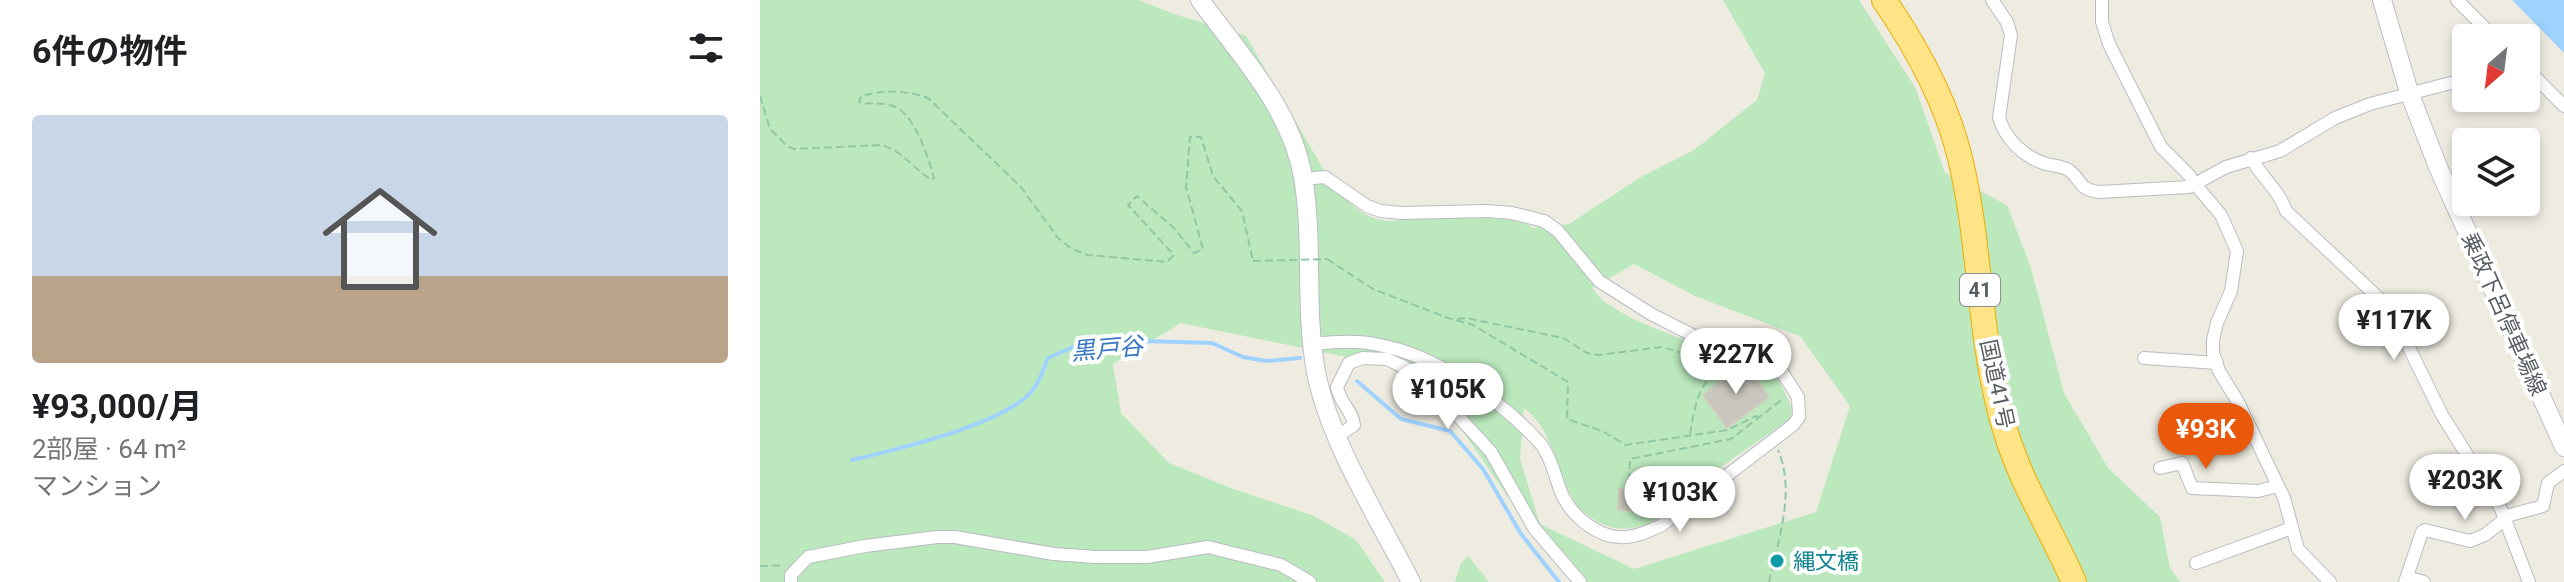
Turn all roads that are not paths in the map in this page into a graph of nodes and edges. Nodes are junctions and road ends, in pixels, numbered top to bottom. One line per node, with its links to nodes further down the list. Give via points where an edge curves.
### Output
1 (1200, 0): 13 (street, via 1266,89 1289,132)
2 (1884, 0): 32 (highway, 国道41号 / 41, via 1928,71 1950,127 1966,189 1992,373 2006,433)
3 (1992, 0): 14 (street, via 2011,35 1999,118 2015,145 2039,161 2070,171 2087,190)
4 (2102, 0): 14 (street, via 2109,44 2161,147)
5 (2382, 0): 10 (street, 乗政下呂停車場線)
6 (2457, 0): 7 (street)
7 (2481, 24)
8 (2452, 82): 10 (street)
9 (2540, 82): 11 (street)
10 (2409, 92): 12 (street, via 2335,118 2280,151); 19 (street, 乗政下呂停車場線)
11 (2564, 106)
12 (2251, 158): 14 (street); 23 (street, via 2281,196 2286,211 2393,315 2442,415)
13 (1303, 179): 15 (street); 15 (street, via 1325,177 1381,211 1487,211 1544,221 1614,291 1699,340 1770,353 1794,390 1799,417 1662,525 1624,538 1603,533 1571,512 1543,445 1510,412 1449,373 1377,344)
14 (2195, 184): 17 (street, via 2221,215 2237,251 2231,291 2213,340)
15 (1312, 344): 18 (street)
16 (2144, 358): 17 (street)
17 (2217, 363): 22 (street)
18 (1338, 436): 30 (street); 31 (street, via 1354,425 1337,387 1349,363 1372,357 1412,371 1491,452 1534,528)
19 (2564, 447)
20 (2160, 468): 22 (street, via 2182,463 2192,488 2258,491)
21 (2564, 471): 23 (street, via 2548,483 2543,506)
22 (2278, 486): 24 (street)
23 (2505, 519): 27 (street, via 2470,541 2425,530); 35 (street)
24 (2292, 528): 25 (street); 26 (street, via 2298,549)
25 (2196, 563)
26 (2327, 578): 33 (street)
27 (2406, 580): 34 (street)
28 (791, 582): 29 (street, via 808,557 955,537 1095,557 1147,557 1208,547 1281,565)
29 (1310, 582)
30 (1411, 582)
31 (1580, 582)
32 (2074, 582)
33 (2311, 582)
34 (2424, 582)
35 (2529, 582)

